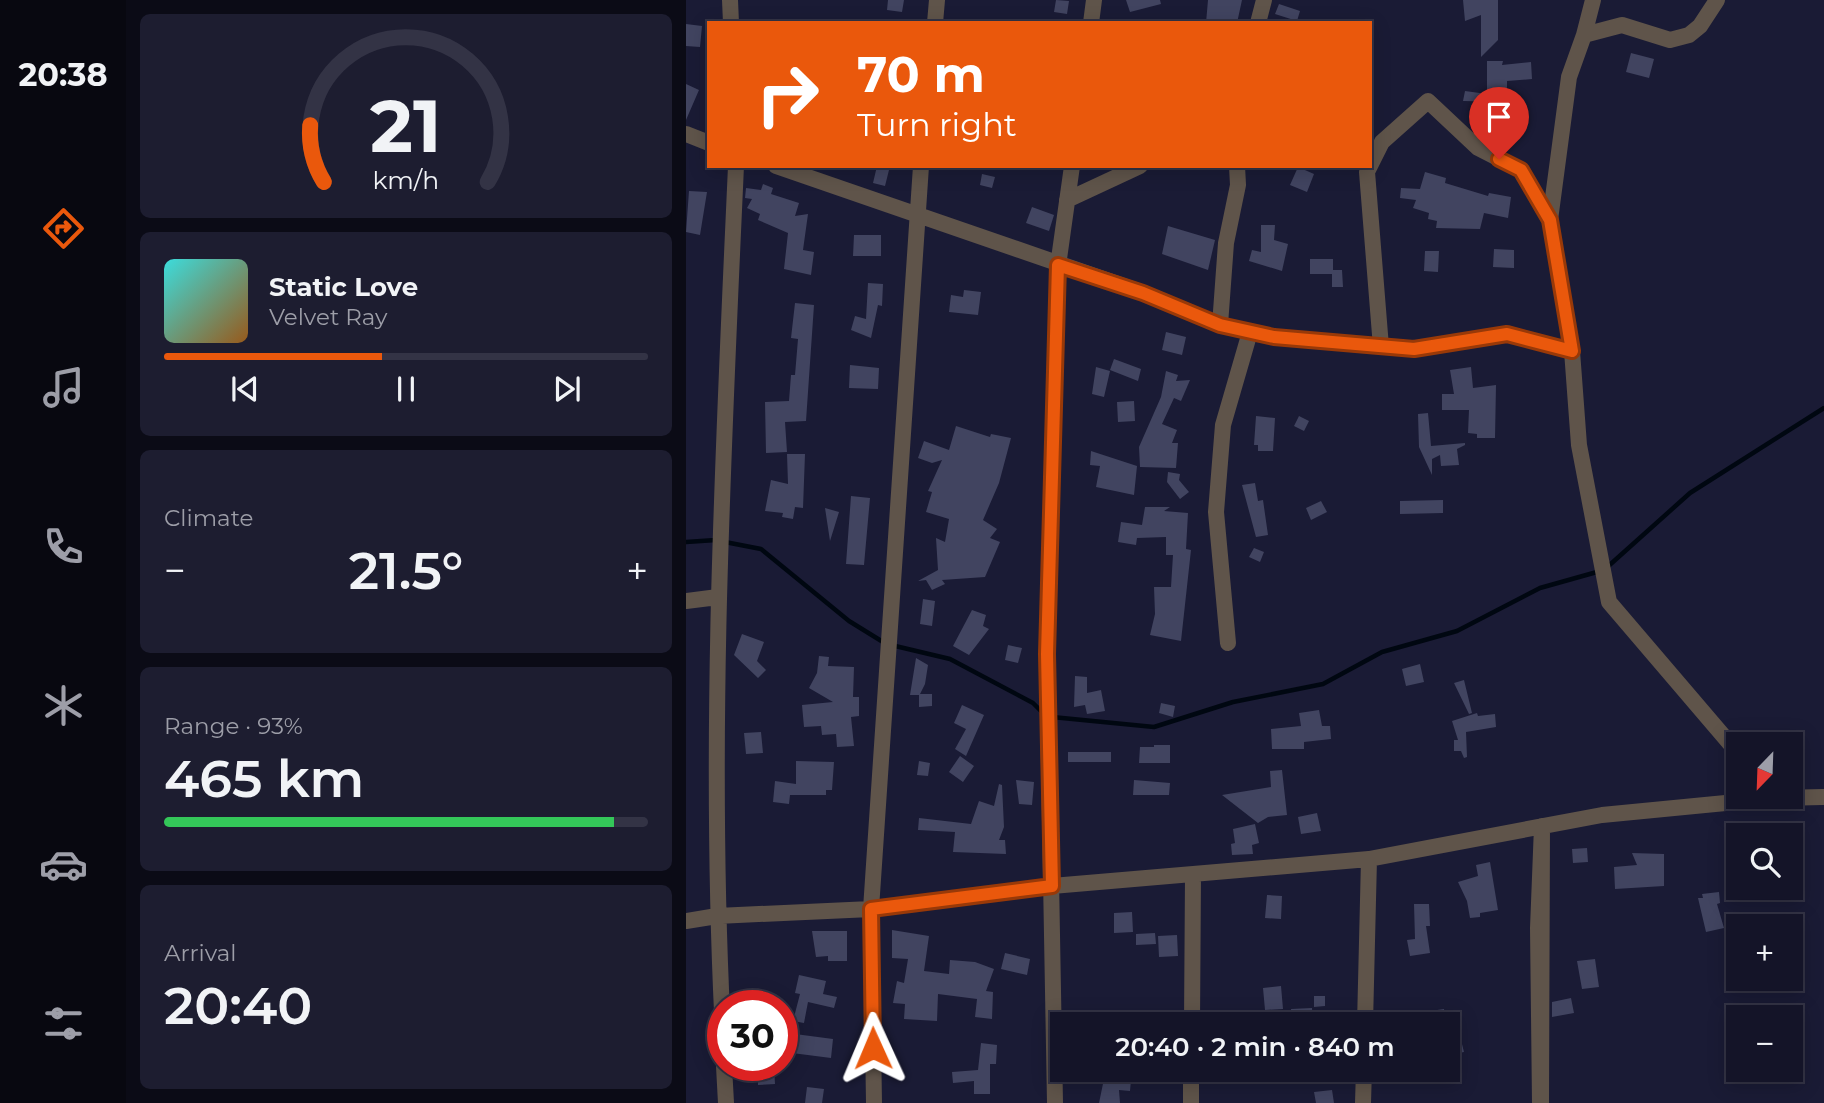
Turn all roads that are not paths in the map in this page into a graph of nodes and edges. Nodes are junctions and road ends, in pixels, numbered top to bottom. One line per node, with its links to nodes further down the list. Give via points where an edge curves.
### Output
1 (730, 0): 7 (street)
2 (937, 0): 8 (street)
3 (1094, 0): 9 (street)
4 (1264, 0): 10 (street)
5 (1592, 0): 11 (street)
6 (1717, 0): 11 (street, via 1700,26 1689,35 1670,40 1622,25)
7 (731, 21)
8 (935, 21)
9 (1091, 21)
10 (1259, 21)
11 (1584, 35): 24 (street, via 1569,77)
12 (686, 134): 13 (street)
13 (707, 142)
14 (1372, 162): 24 (street, via 1382,142 1428,101 1478,148 1521,170)
15 (736, 168): 30 (street)
16 (782, 168): 23 (street)
17 (921, 168): 23 (street)
18 (1072, 168): 22 (street)
19 (1136, 168): 22 (street)
20 (1237, 168): 26 (street)
21 (1369, 168): 28 (street)
22 (1067, 200): 25 (street)
23 (917, 212): 25 (street); 41 (street)
24 (1550, 220): 29 (street)
25 (1058, 265): 26 (street); 40 (street, via 1047,654)
26 (1220, 325): 27 (street)
27 (1250, 332): 28 (street); 32 (street, via 1223,425 1216,512)
28 (1381, 347): 29 (street, via 1414,349 1507,334)
29 (1572, 351): 33 (street, via 1580,446 1609,602)
30 (718, 597): 31 (street); 42 (street)
31 (686, 601)
32 (1228, 643)
33 (1726, 738)
34 (1803, 797): 35 (street)
35 (1823, 797)
36 (1726, 802): 37 (street)
37 (1542, 826): 38 (street); 55 (street)
38 (1369, 859): 39 (street); 46 (street)
39 (1193, 876): 40 (street); 45 (street)
40 (1052, 886): 41 (street); 52 (street)
41 (871, 909): 42 (street); 51 (street)
42 (717, 916): 43 (street); 44 (street)
43 (686, 922)
44 (721, 990)
45 (1192, 1012)
46 (1365, 1012)
47 (725, 1081): 50 (street)
48 (1191, 1082): 53 (street)
49 (1364, 1082): 54 (street)
50 (726, 1103)
51 (874, 1103)
52 (1055, 1103)
53 (1191, 1103)
54 (1363, 1103)
55 (1540, 1103)

